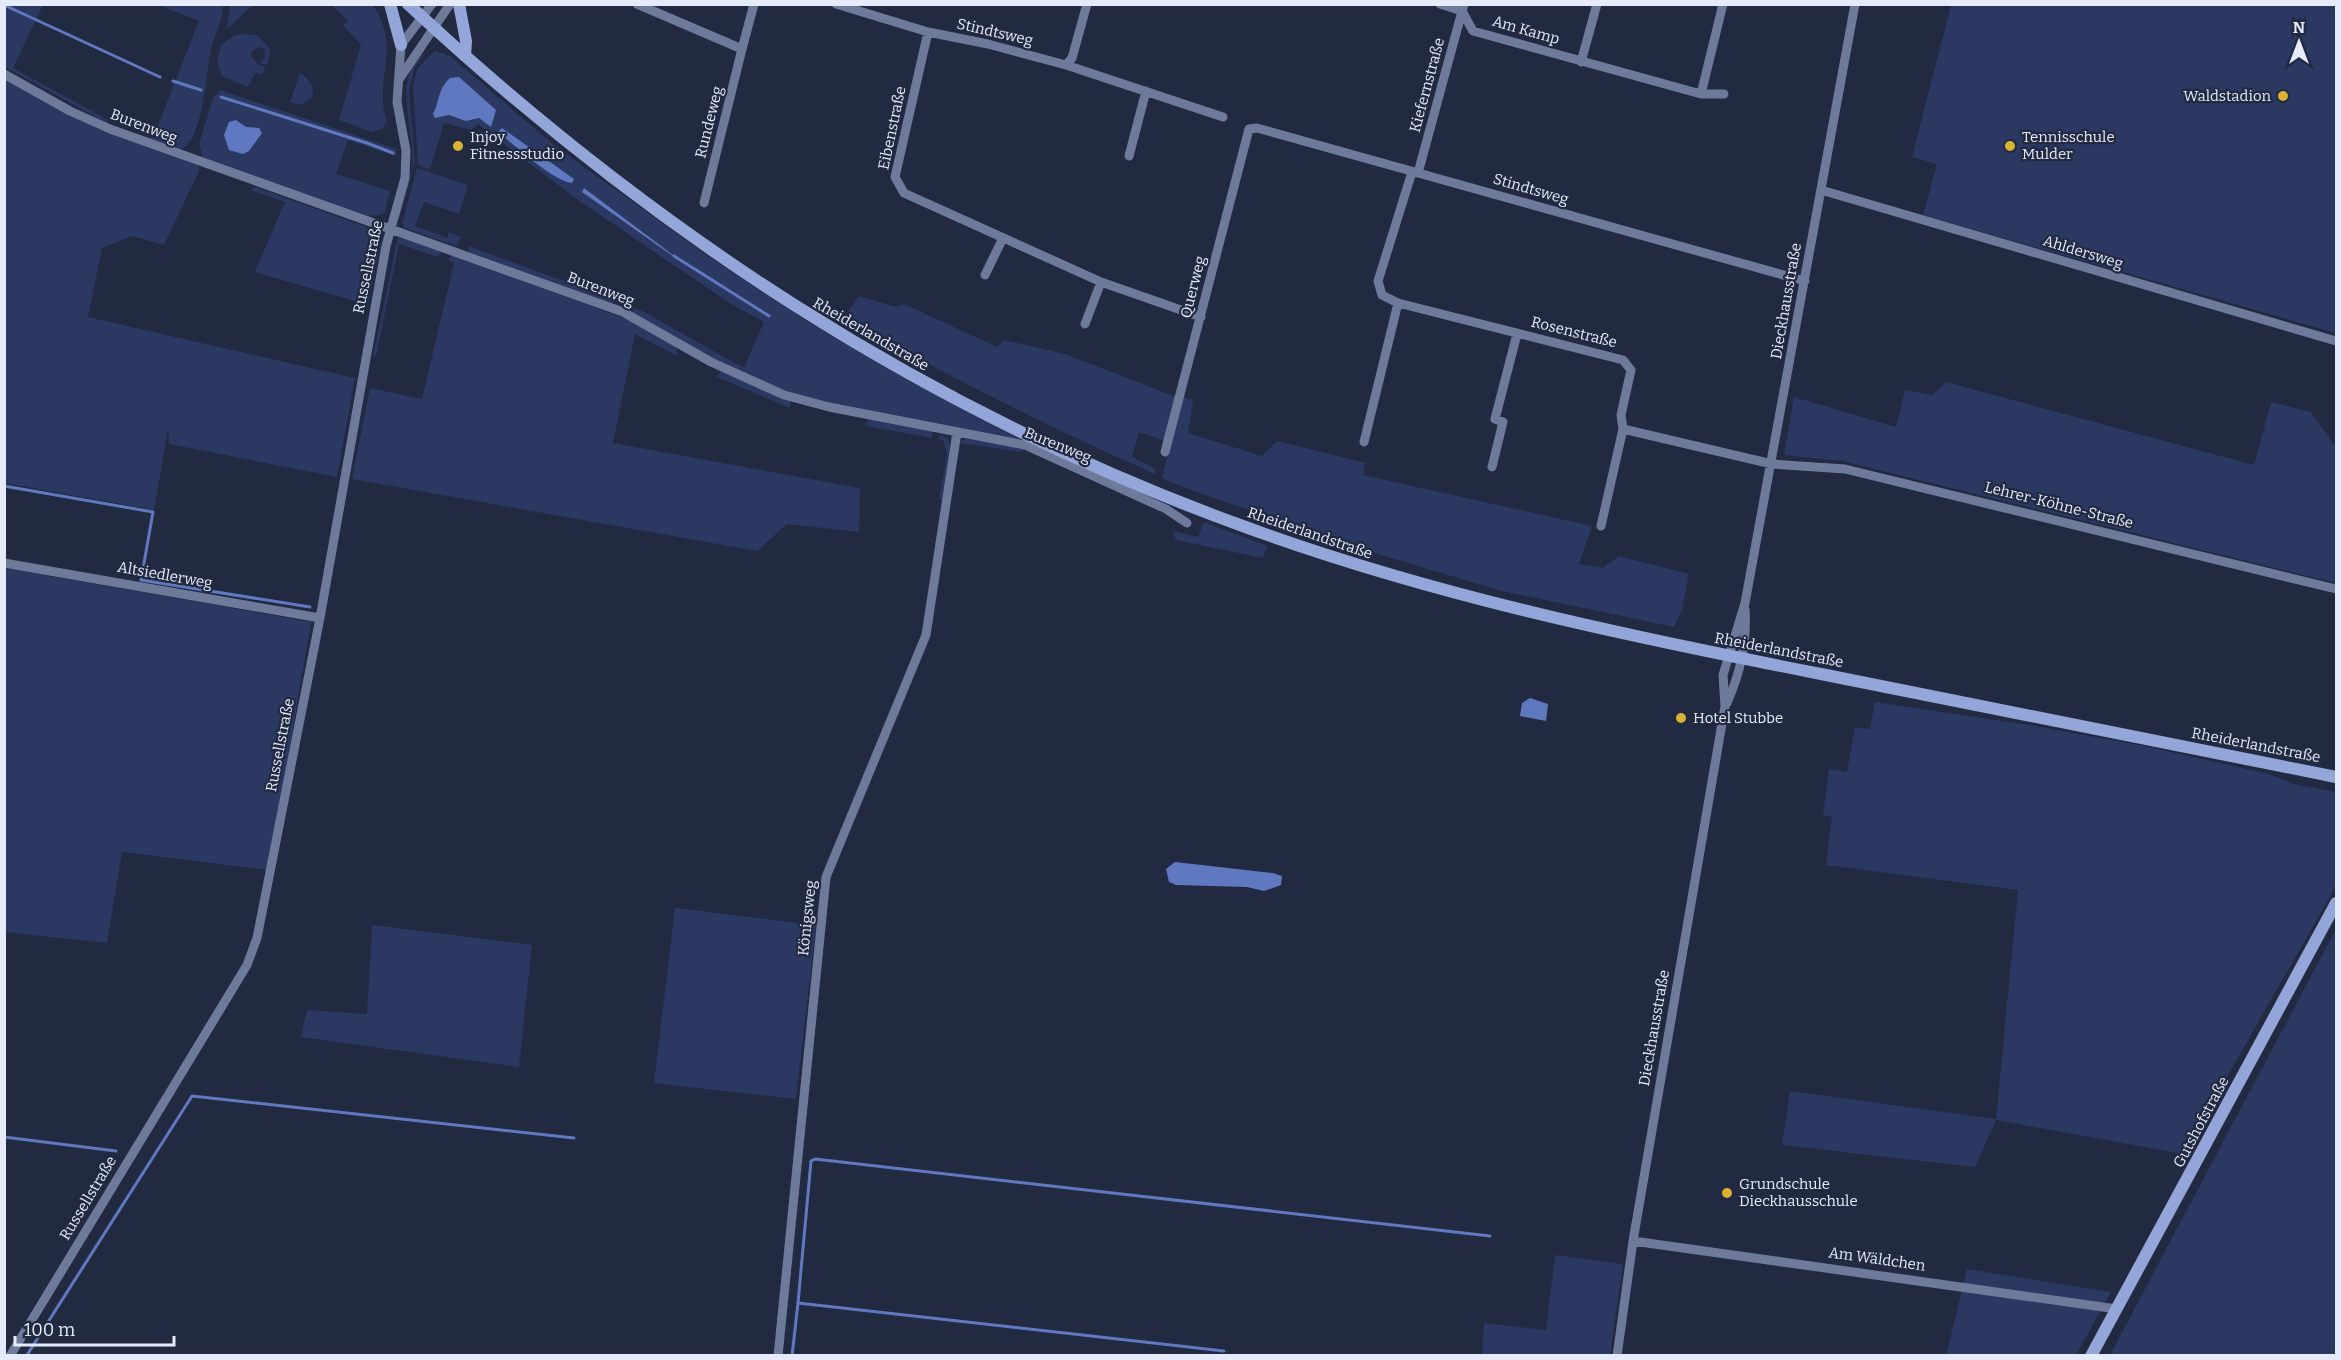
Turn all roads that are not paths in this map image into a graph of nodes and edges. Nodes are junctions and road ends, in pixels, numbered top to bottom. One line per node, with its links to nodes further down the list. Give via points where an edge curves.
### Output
1 (390, 4): 18 (main road)
2 (408, 4): 15 (main road, Rheiderlandstraße)
3 (432, 4): 15 (street)
4 (450, 4): 16 (street)
5 (459, 4): 20 (main road)
6 (637, 4): 19 (street)
7 (754, 4): 19 (street, Rundeweg)
8 (836, 4): 17 (street, Stindtsweg)
9 (1087, 4): 22 (street, via 1072,58)
10 (1440, 4): 14 (street)
11 (1597, 4): 21 (street)
12 (1724, 4): 26 (street)
13 (1855, 4): 32 (street, Dieckhausstraße)
14 (1463, 8): 21 (street, Am Kamp, via 1473,31); 31 (street, Kiefernstraße)
15 (422, 18): 16 (main road, Rheiderlandstraße); 18 (street)
16 (434, 28): 20 (main road, Rheiderlandstraße); 24 (street)
17 (928, 32): 22 (street, Stindtsweg); 35 (street, Eibenstraße, via 895,177 904,193)
18 (401, 45): 24 (street, Russellstraße)
19 (742, 49): 33 (street, Rundeweg)
20 (465, 56): 56 (main road, Rheiderlandstraße, via 590,162 788,303 930,385 1084,462 1218,517 1363,567 1515,610)
21 (1581, 62): 26 (street, Am Kamp)
22 (1066, 65): 25 (street, Stindtsweg)
23 (4, 74): 34 (street, Burenweg, via 110,129)
24 (399, 80): 34 (street, Russellstraße, via 397,102 407,163)
25 (1146, 91): 28 (street, Stindtsweg); 30 (street)
26 (1701, 94): 27 (street, Am Kamp)
27 (1724, 94)
28 (1223, 117)
29 (1249, 129): 31 (street, Stindtsweg); 40 (street, Querweg)
30 (1129, 156)
31 (1415, 172): 37 (street, Stindtsweg); 39 (street, via 1378,281 1382,295)
32 (1821, 190): 37 (street, Dieckhausstraße); 43 (street, Ahldersweg)
33 (704, 203)
34 (390, 231): 45 (street, Burenweg, via 623,312 728,371 784,395); 55 (street, Russellstraße)
35 (1002, 238): 36 (street); 38 (street, Eibenstraße)
36 (985, 275)
37 (1805, 281): 48 (street, Dieckhausstraße)
38 (1101, 282): 40 (street, Eibenstraße); 41 (street)
39 (1398, 303): 42 (street, Rosenstraße); 46 (street)
40 (1201, 317): 47 (street, Querweg)
41 (1085, 324)
42 (1516, 334): 44 (street, Rosenstraße, via 1623,360 1630,370); 49 (street, Rosenstraße, via 1495,418 1503,422)
43 (2337, 341)
44 (1623, 429): 48 (street); 51 (street, Rosenstraße)
45 (957, 432): 50 (street, Burenweg, via 1025,445 1166,509); 64 (street, Königsweg, via 926,635 826,877)
46 (1364, 442)
47 (1165, 452)
48 (1772, 464): 53 (street, Lehrer-Köhne-Straße, via 1845,469); 54 (street, Dieckhausstraße)
49 (1492, 466)
50 (1187, 523)
51 (1601, 526)
52 (4, 562): 55 (street, Altsiedlerweg)
53 (2337, 590)
54 (1745, 603): 56 (street, Dieckhausstraße); 57 (street, Dieckhausstraße)
55 (320, 618): 63 (street, Russellstraße, via 264,908 247,966)
56 (1728, 656): 57 (main road, Rheiderlandstraße); 58 (street, Dieckhausstraße, via 1723,675)
57 (1742, 658): 58 (street, Dieckhausstraße); 59 (main road, Rheiderlandstraße)
58 (1725, 706): 61 (street, Dieckhausstraße)
59 (2335, 777)
60 (2337, 903): 62 (main road, Gutshofstraße)
61 (1633, 1241): 62 (street, Am Wäldchen); 65 (street, Dieckhausstraße)
62 (2117, 1309): 66 (main road, Gutshofstraße)
63 (10, 1356)
64 (778, 1356)
65 (1617, 1356)
66 (2091, 1356)

